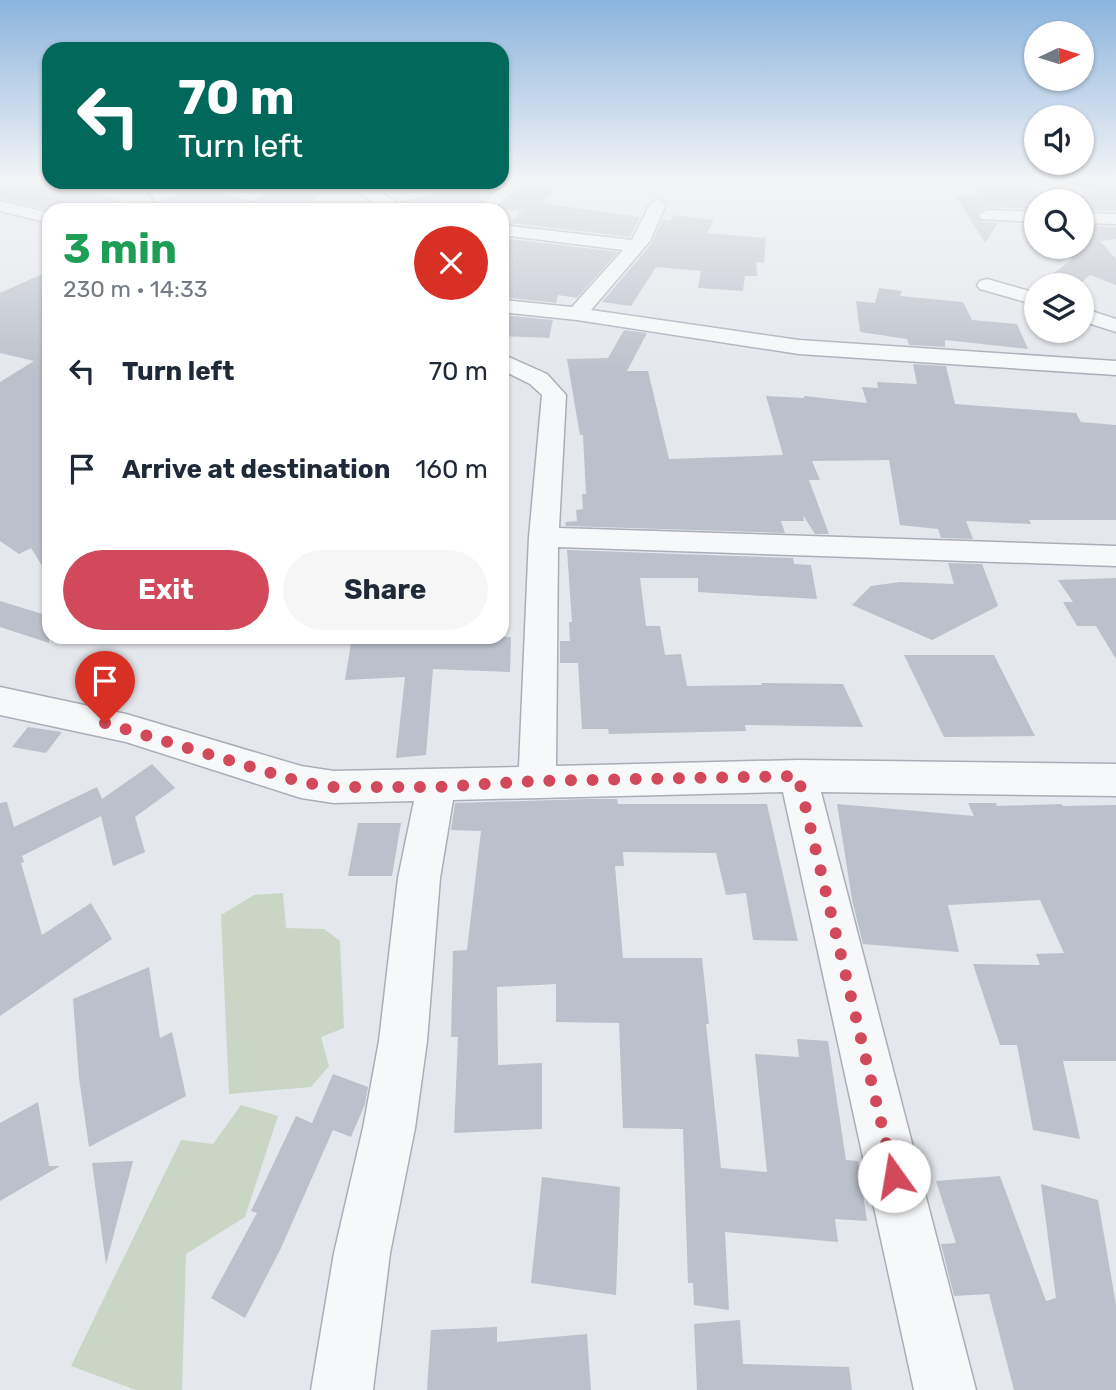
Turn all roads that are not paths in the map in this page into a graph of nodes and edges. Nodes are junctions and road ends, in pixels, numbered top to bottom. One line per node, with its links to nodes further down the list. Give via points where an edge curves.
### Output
1 (610, 243): 3 (street)
2 (639, 243): 3 (street)
3 (636, 246): 7 (street)
4 (987, 285): 5 (street)
5 (1024, 296)
6 (509, 307): 7 (street)
7 (577, 314): 11 (street, via 799,347)
8 (1094, 318): 9 (street)
9 (1116, 326)
10 (509, 364): 12 (street, via 550,386 554,395)
11 (1116, 368)
12 (544, 537): 13 (street); 17 (street)
13 (1116, 556)
14 (0, 701): 18 (street, via 126,728 315,786)
15 (798, 776): 16 (street); 17 (street); 20 (street)
16 (1116, 780)
17 (537, 781): 18 (street)
18 (436, 787): 19 (street, via 419,878 399,1065 362,1253)
19 (342, 1390)
20 (944, 1390)

